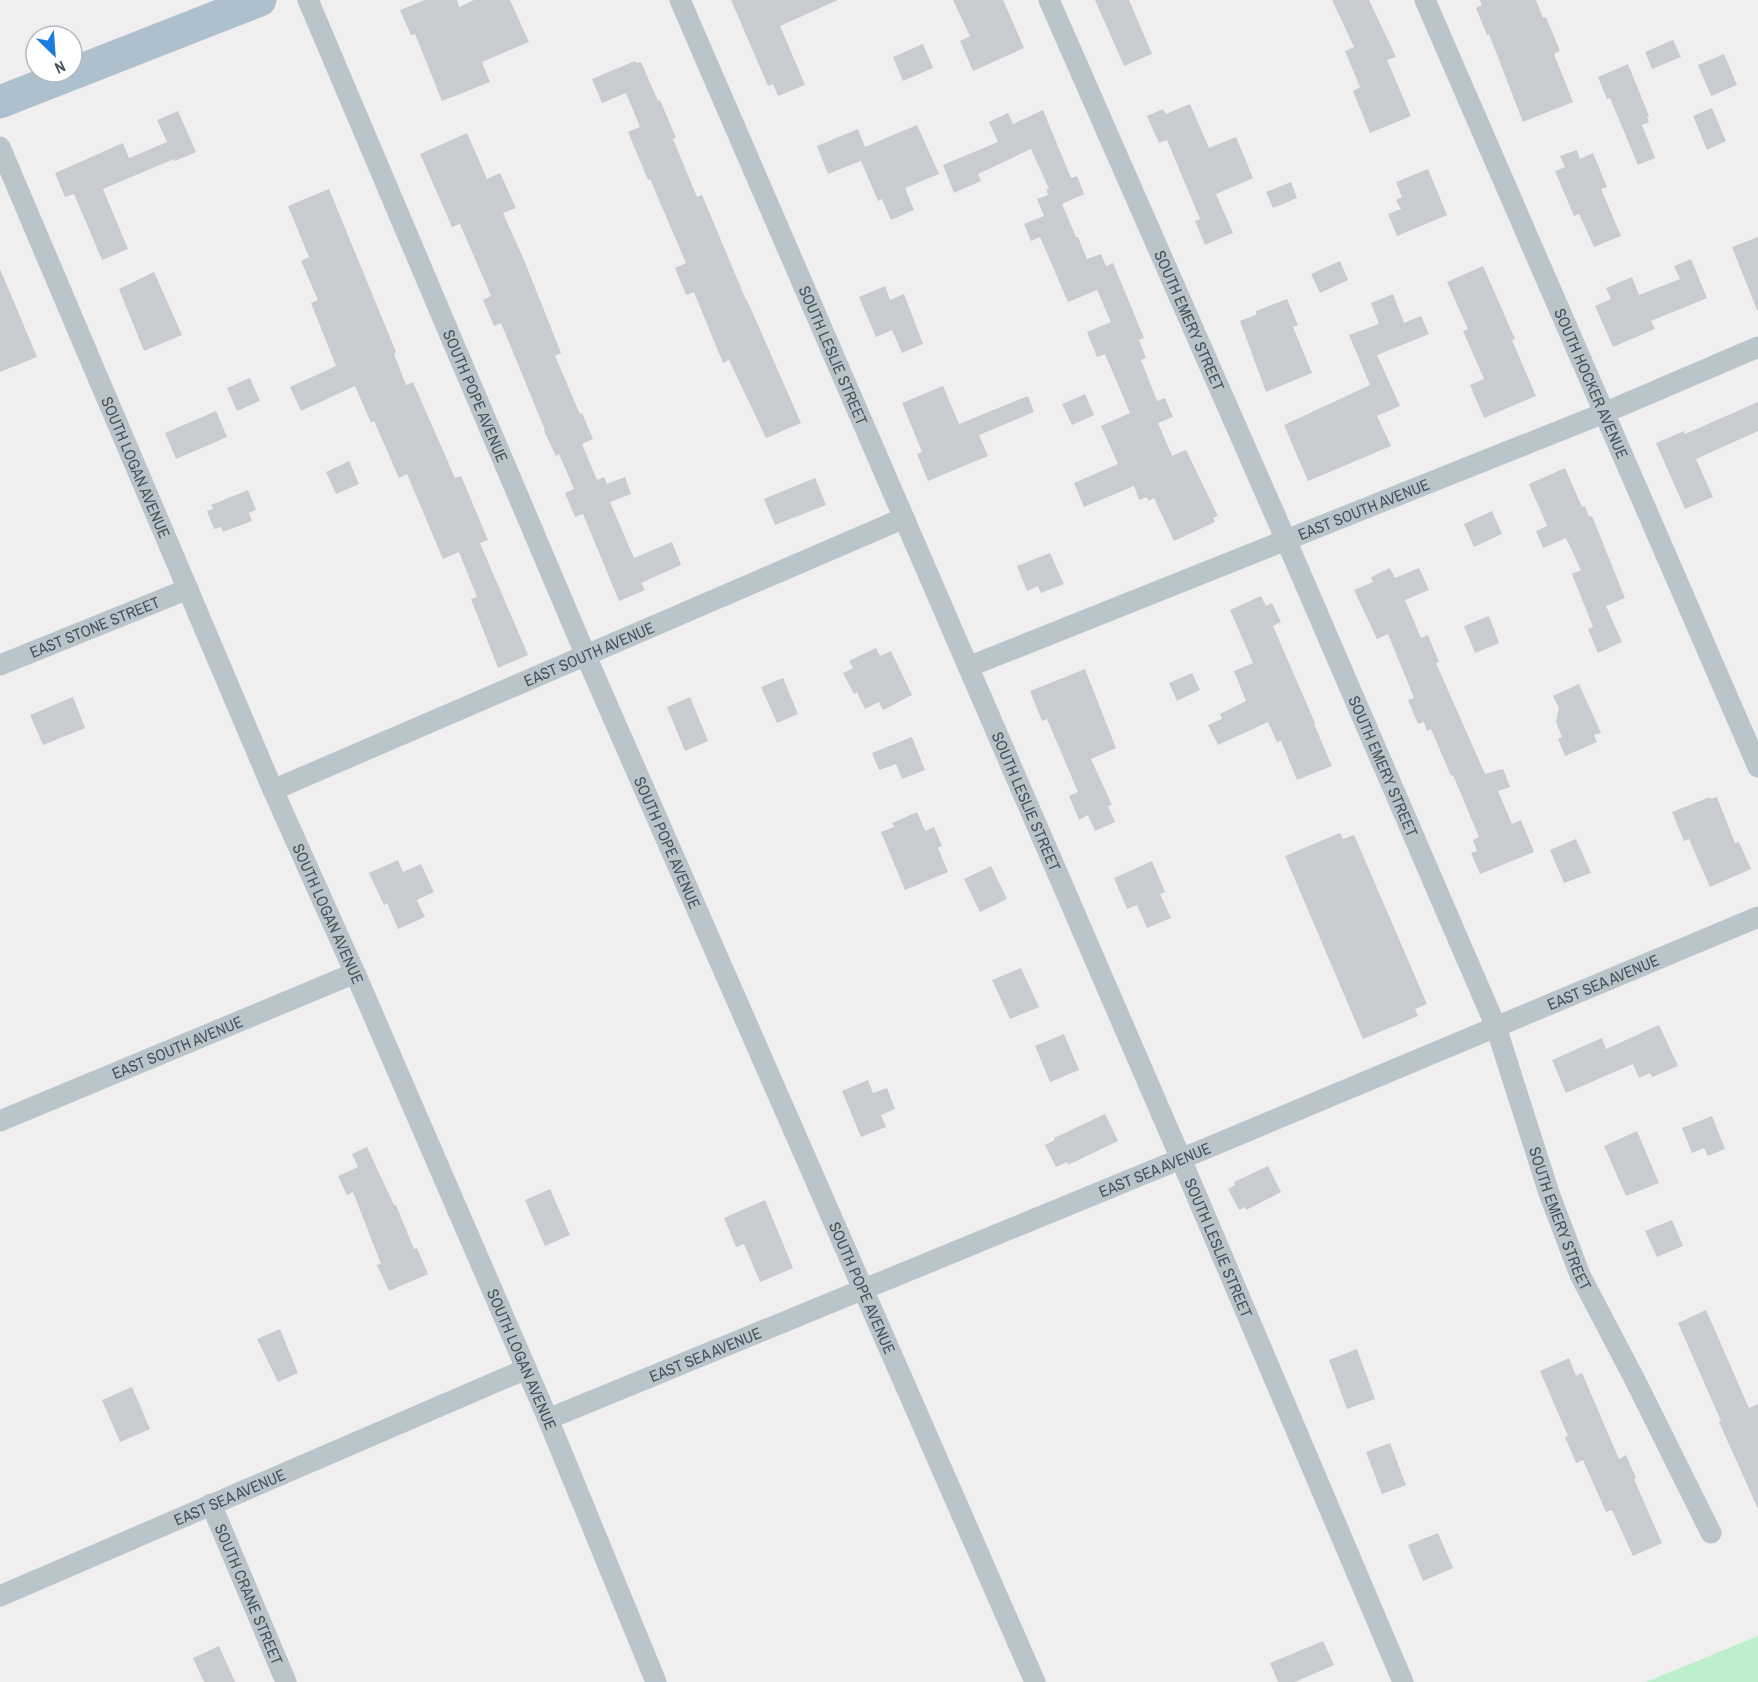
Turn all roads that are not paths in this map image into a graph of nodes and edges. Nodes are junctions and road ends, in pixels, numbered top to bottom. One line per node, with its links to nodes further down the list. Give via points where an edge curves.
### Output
1 (260, 0): 6 (main road)
2 (308, 0): 13 (street, SOUTH POPE AVENUE)
3 (680, 0): 10 (street, SOUTH LESLIE STREET)
4 (1048, 0): 11 (street, SOUTH EMERY STREET)
5 (1425, 0): 9 (street, SOUTH HOCKER AVENUE)
6 (0, 102)
7 (0, 147): 12 (street, SOUTH LOGAN AVENUE)
8 (1758, 347): 9 (street, EAST SOUTH AVENUE)
9 (1604, 413): 11 (street, EAST SOUTH AVENUE); 16 (street, SOUTH HOCKER AVENUE)
10 (904, 518): 13 (street, EAST SOUTH AVENUE); 15 (street, SOUTH LESLIE STREET)
11 (1286, 540): 15 (street, EAST SOUTH AVENUE); 20 (street, SOUTH EMERY STREET)
12 (188, 589): 14 (street, EAST STONE STREET); 17 (street, SOUTH LOGAN AVENUE)
13 (586, 656): 17 (street, EAST SOUTH AVENUE); 23 (street, SOUTH POPE AVENUE)
14 (0, 665)
15 (968, 667): 22 (street, SOUTH LESLIE STREET)
16 (1758, 767)
17 (273, 790): 19 (street, SOUTH LOGAN AVENUE)
18 (1758, 917): 20 (street, EAST SEA AVENUE)
19 (355, 972): 21 (street, EAST SOUTH AVENUE); 24 (street, SOUTH LOGAN AVENUE)
20 (1496, 1027): 22 (street, EAST SEA AVENUE); 27 (street, SOUTH EMERY STREET, via 1548,1193 1580,1275)
21 (0, 1121)
22 (1181, 1159): 23 (street, EAST SEA AVENUE); 32 (street, SOUTH LESLIE STREET)
23 (863, 1289): 25 (street, EAST SEA AVENUE); 31 (street, SOUTH POPE AVENUE)
24 (526, 1369): 25 (street, SOUTH LOGAN AVENUE); 26 (street, EAST SEA AVENUE)
25 (548, 1419): 30 (street, SOUTH LOGAN AVENUE)
26 (211, 1504): 28 (street, EAST SEA AVENUE); 29 (street, SOUTH CRANE STREET)
27 (1711, 1533)
28 (0, 1596)
29 (286, 1682)
30 (656, 1682)
31 (1035, 1682)
32 (1402, 1682)

